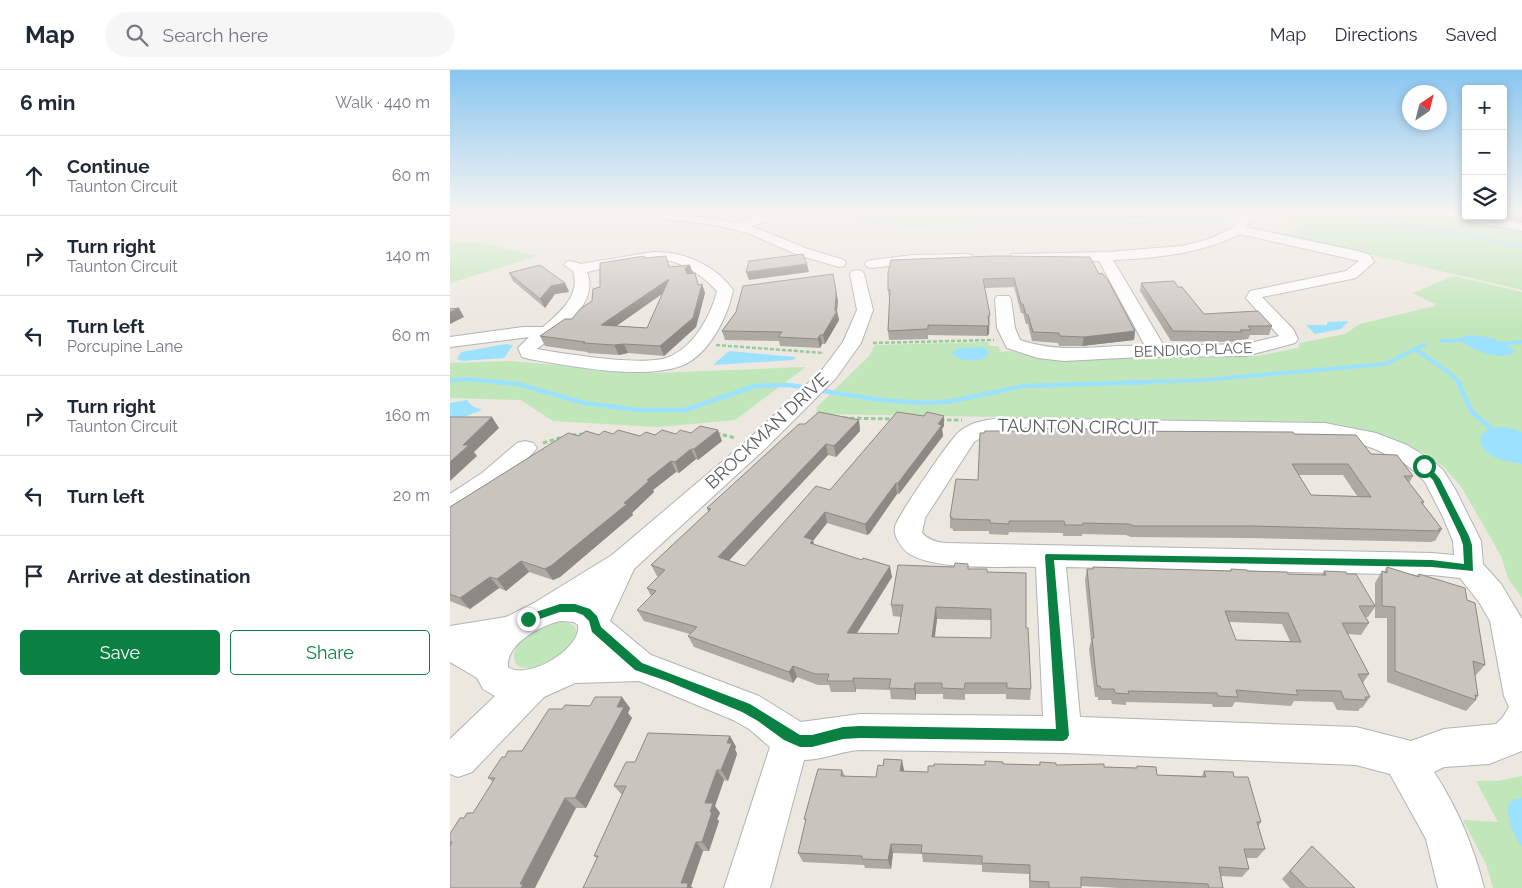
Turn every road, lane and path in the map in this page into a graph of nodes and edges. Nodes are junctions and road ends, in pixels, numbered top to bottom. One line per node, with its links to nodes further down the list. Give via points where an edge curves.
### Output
1 (660, 251): 11 (street, via 575,267 583,287 577,302)
2 (668, 251): 14 (street, via 731,289 711,330)
3 (801, 251): 9 (street)
4 (1170, 251): 6 (street)
5 (1344, 251): 16 (street, BENDIGO PLACE, via 1365,258 1367,262 1351,274 1254,295 1289,339 1246,350)
6 (1103, 256): 7 (street); 16 (street)
7 (1007, 257)
8 (981, 258): 9 (street, via 913,259)
9 (849, 267): 17 (street, BROCKMAN DRIVE, via 864,299 864,310)
10 (1003, 299): 12 (street, via 1006,328)
11 (546, 332): 13 (street); 14 (street, via 527,348 529,352 649,367 675,361)
12 (1011, 340): 15 (path); 16 (street, BENDIGO PLACE, via 1013,344 1038,352 1064,355)
13 (450, 342)
14 (698, 343): 17 (path)
15 (872, 343)
16 (1157, 350)
17 (845, 354): 28 (street, BROCKMAN DRIVE, via 829,374 758,443)
18 (838, 418): 19 (path)
19 (896, 419)
20 (936, 420): 21 (path)
21 (967, 420)
22 (712, 432): 24 (path)
23 (588, 434): 25 (path)
24 (735, 438)
25 (525, 448): 26 (street, via 491,479)
26 (450, 506)
27 (1050, 556): 29 (street, TAUNTON CIRCUIT, via 1432,564); 29 (street, TAUNTON CIRCUIT, via 934,553 918,547 909,536 912,517 964,440 974,431 1002,425 1325,430 1354,435 1405,454 1433,475 1467,541); 40 (street)
28 (622, 563): 30 (street, BROCKMAN DRIVE); 31 (street, BROCKMAN DRIVE)
29 (1470, 568): 38 (street, via 1506,619)
30 (545, 612): 31 (street, via 575,608 586,612); 32 (street)
31 (595, 624): 35 (street); 36 (street, via 592,642)
32 (513, 629): 33 (street); 37 (street, via 492,654)
33 (450, 640)
34 (450, 645): 37 (street)
35 (639, 666): 36 (street); 41 (street, via 746,708)
36 (569, 668): 37 (street, via 551,678)
37 (508, 679): 43 (street)
38 (1522, 696)
39 (1522, 718): 42 (street, via 1516,731 1495,744 1444,748 1418,759)
40 (1063, 735): 41 (street, via 860,732 804,742); 42 (street, via 1338,745)
41 (793, 740): 44 (street, via 784,760)
42 (1403, 759): 45 (street, via 1446,839)
43 (454, 764)
44 (746, 888)
45 (1461, 888)

